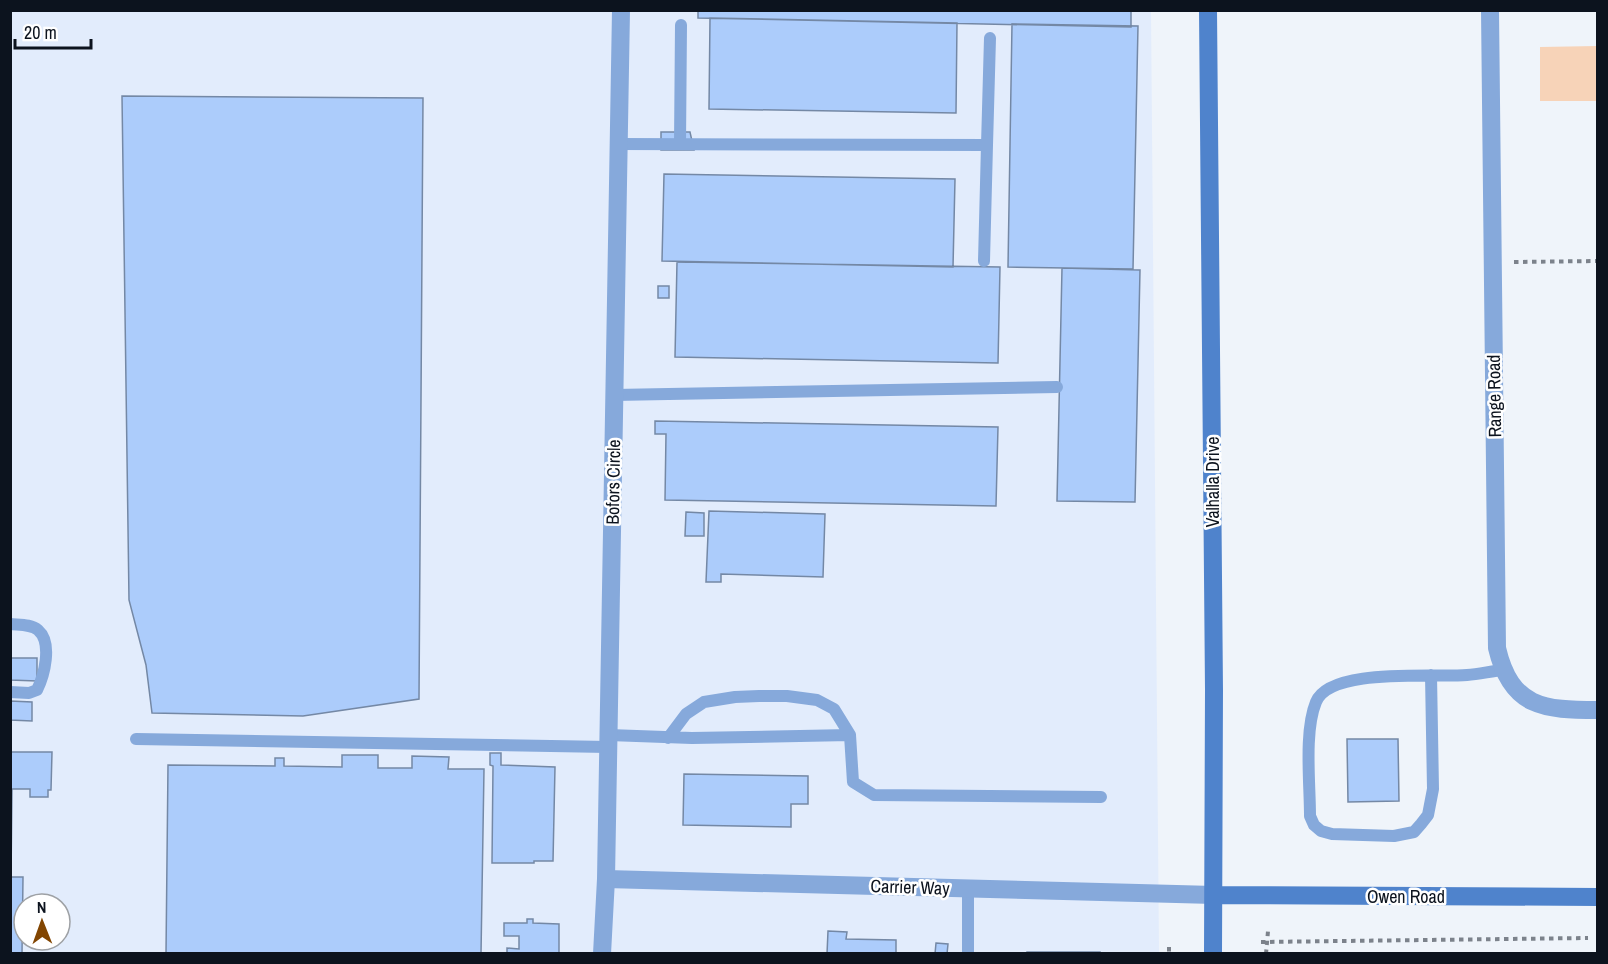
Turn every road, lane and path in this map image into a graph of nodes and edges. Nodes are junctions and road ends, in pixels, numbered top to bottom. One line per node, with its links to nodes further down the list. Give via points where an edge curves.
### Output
1 (621, 10): 6 (street, Bofors Circle)
2 (1208, 10): 26 (main road, Valhalla Drive)
3 (1490, 10): 15 (street, Range Road, via 1497,648)
4 (681, 25): 7 (lane)
5 (990, 38): 8 (lane)
6 (619, 144): 7 (lane); 13 (street, Bofors Circle)
7 (680, 144): 8 (lane)
8 (987, 145): 9 (lane)
9 (984, 261)
10 (1598, 261): 11 (path)
11 (1513, 262)
12 (1056, 387): 13 (lane)
13 (614, 395): 22 (street, Bofors Circle)
14 (10, 624): 17 (lane, via 32,626 40,631 46,647 37,690)
15 (1504, 670): 16 (lane); 18 (street, Range Road, via 1521,694 1538,705)
16 (1431, 675): 16 (lane, via 1368,677 1343,682 1330,687 1316,700 1309,724 1310,816 1322,831 1394,836 1414,832 1428,815 1433,789)
17 (10, 692)
18 (1598, 710)
19 (850, 735): 20 (lane); 20 (lane, via 834,709 817,700 787,696 704,702 687,714); 23 (lane, via 853,782 874,795)
20 (668, 738): 22 (lane)
21 (136, 739): 22 (lane)
22 (608, 741): 24 (street, Bofors Circle)
23 (1101, 797)
24 (606, 879): 25 (street, Carrier Way); 33 (street, Bofors Circle)
25 (968, 889): 26 (street, Carrier Way); 34 (lane)
26 (1214, 895): 27 (main road, Owen Road); 36 (main road, Valhalla Drive)
27 (1598, 897)
28 (1268, 931): 31 (path)
29 (1588, 938): 31 (path)
30 (1261, 942): 31 (path)
31 (1268, 942): 37 (path)
32 (1169, 947): 35 (path)
33 (602, 954)
34 (968, 954)
35 (1169, 954)
36 (1212, 954)
37 (1266, 954)

